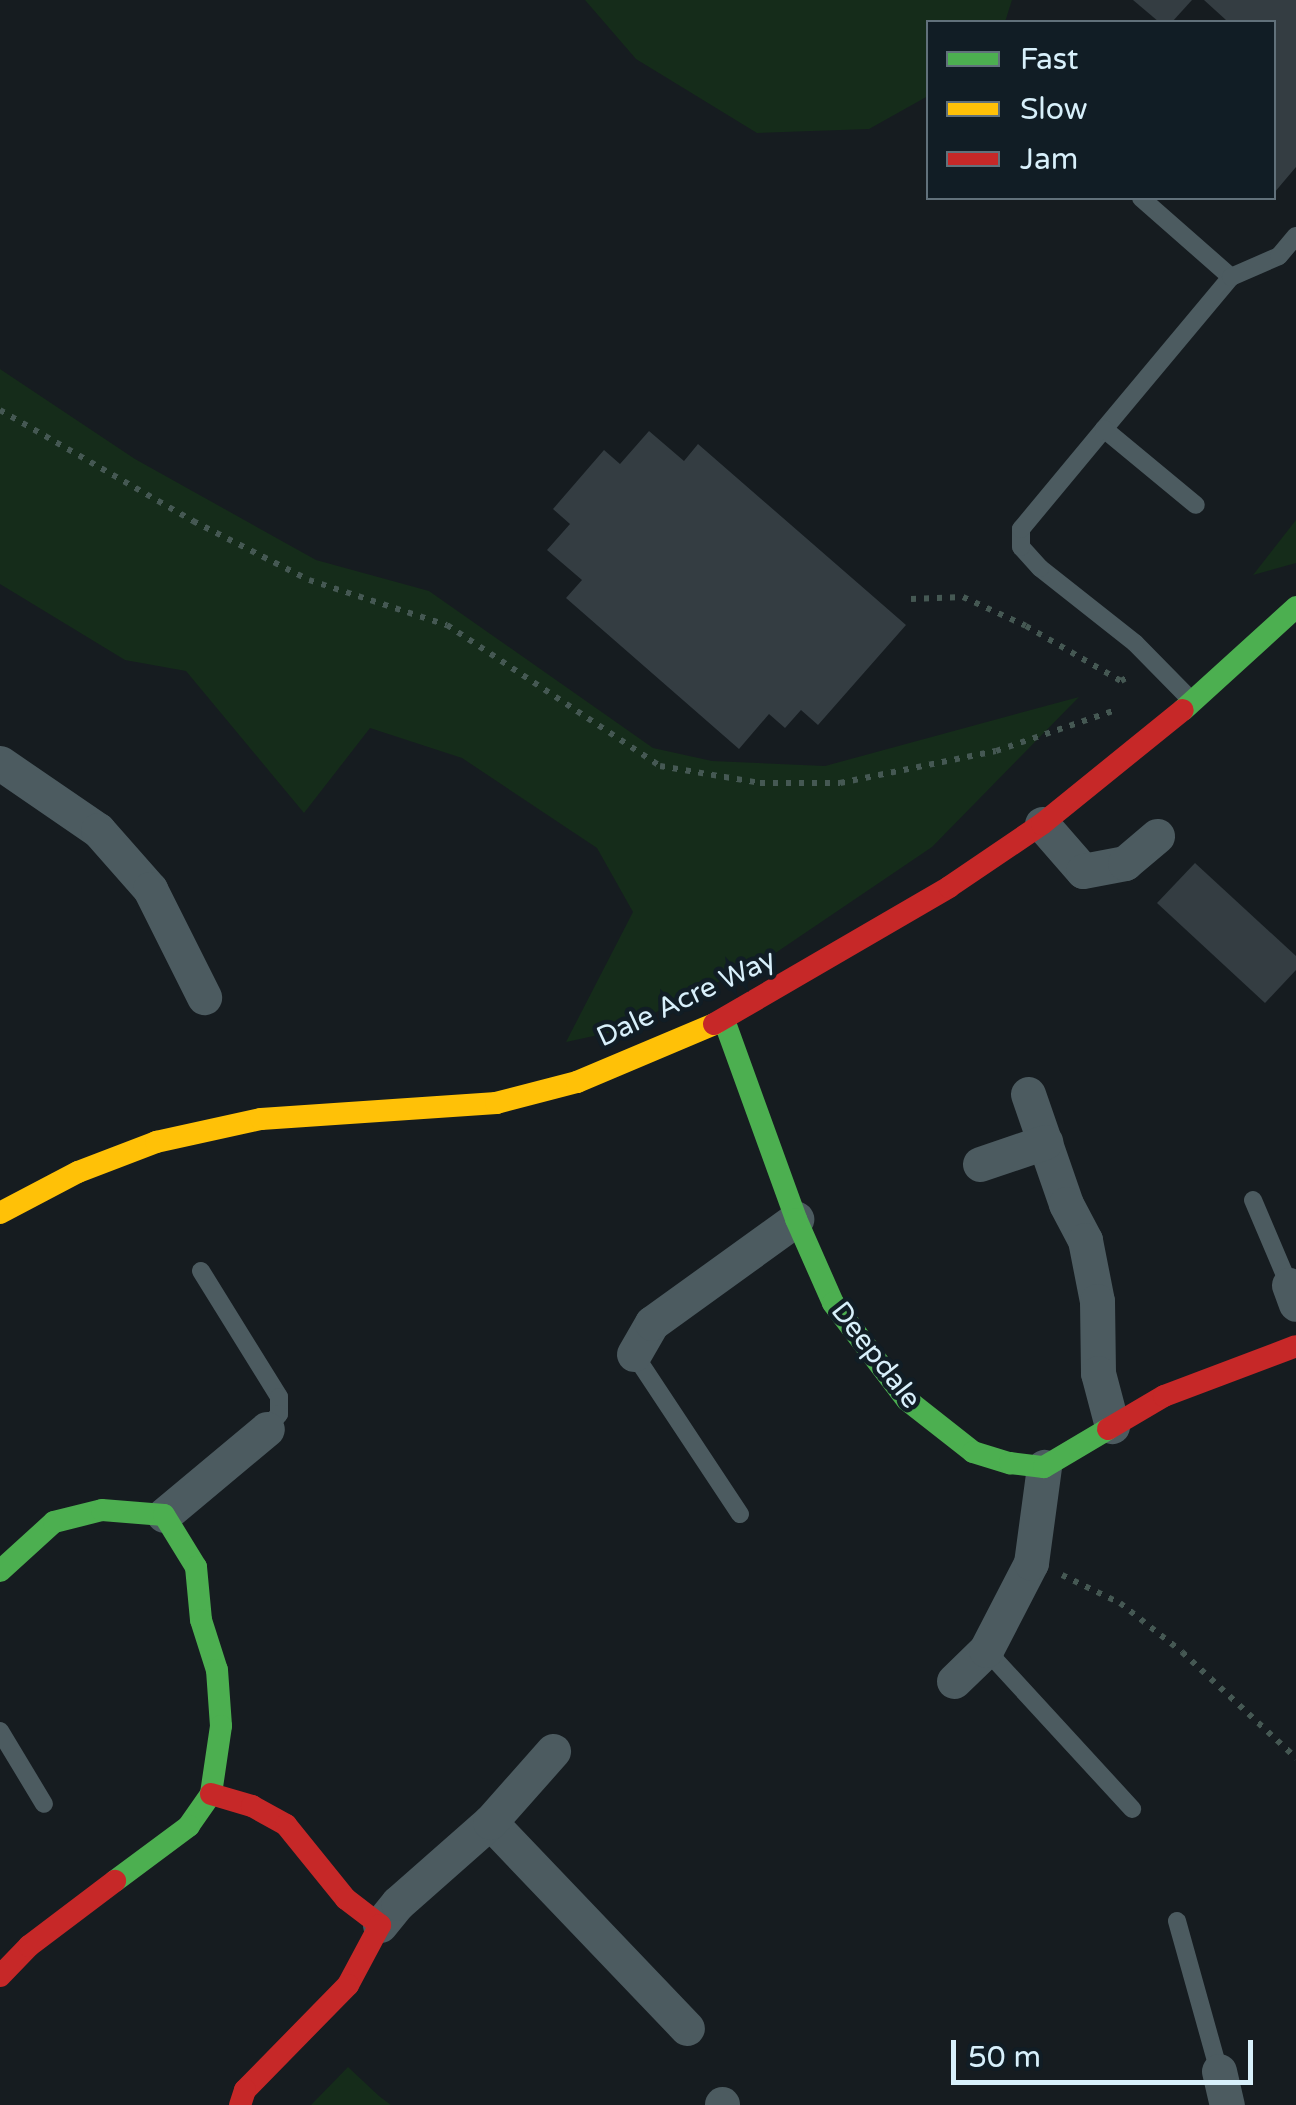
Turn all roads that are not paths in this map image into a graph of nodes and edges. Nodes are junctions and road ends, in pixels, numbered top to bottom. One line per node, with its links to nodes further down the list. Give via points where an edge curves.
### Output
1 (1142, 200): 3 (lane)
2 (1296, 236): 3 (lane, via 1279,256)
3 (1231, 277): 4 (lane)
4 (1104, 429): 5 (lane); 7 (lane, via 1021,529 1022,547)
5 (1196, 505)
6 (1296, 607): 7 (street, Dale Acre Way)
7 (1192, 702): 9 (street, Dale Acre Way)
8 (0, 763): 11 (street, via 98,830 150,889)
9 (1042, 824): 10 (street, via 1083,871 1125,863); 12 (street, Dale Acre Way)
10 (1156, 836)
11 (204, 998)
12 (724, 1020): 17 (street, Dale Acre Way, via 577,1082 496,1102 261,1119 156,1142 78,1172); 18 (street, Deepdale)
13 (1028, 1094): 14 (street)
14 (1045, 1142): 15 (street); 23 (street, via 1093,1273 1098,1372)
15 (980, 1164)
16 (1254, 1200): 20 (lane)
17 (0, 1213)
18 (796, 1219): 22 (street, via 652,1324); 25 (street, Deepdale, via 833,1303 907,1400 973,1452)
19 (201, 1271): 24 (lane, via 279,1397 279,1414)
20 (1292, 1294)
21 (1296, 1346): 23 (street, via 1164,1396)
22 (634, 1354): 26 (lane)
23 (1112, 1426): 25 (street)
24 (266, 1430): 27 (street)
25 (1044, 1467): 29 (street, via 1031,1562)
26 (740, 1514)
27 (164, 1516): 28 (street, via 102,1510 54,1522); 33 (street, via 196,1566 201,1620 217,1670 221,1726)
28 (0, 1571)
29 (986, 1650): 30 (street); 35 (lane)
30 (954, 1681)
31 (0, 1731): 34 (lane)
32 (553, 1752): 36 (street)
33 (211, 1794): 38 (street, via 286,1825 346,1899); 39 (street, via 158,1854 29,1946)
34 (44, 1804)
35 (1132, 1809)
36 (490, 1822): 38 (street); 40 (street)
37 (1177, 1921): 41 (lane)
38 (380, 1925): 42 (street, via 348,1985 245,2090)
39 (0, 1976)
40 (688, 2028)
41 (1223, 2088)
42 (240, 2105)

